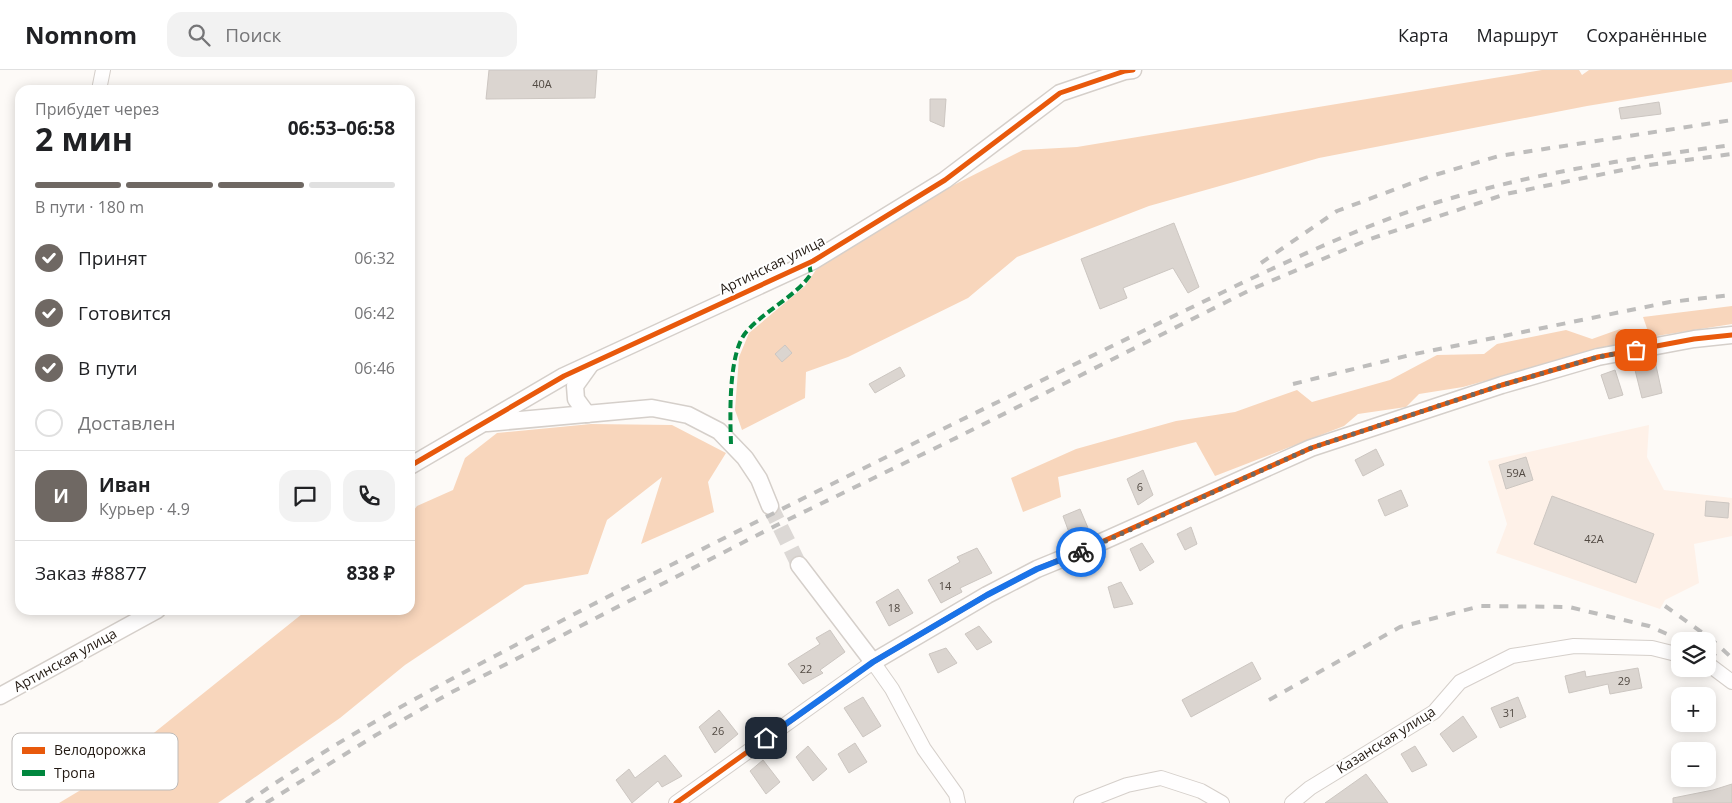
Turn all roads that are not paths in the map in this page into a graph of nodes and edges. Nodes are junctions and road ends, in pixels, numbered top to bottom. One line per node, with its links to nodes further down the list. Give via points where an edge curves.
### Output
1 (104, 70): 3 (street)
2 (1133, 70): 5 (street, Артинская улица, via 1060,92 945,180 812,261)
3 (100, 85)
4 (1732, 335): 13 (street, via 1598,357 1311,448 1037,569)
5 (591, 364): 6 (street, via 574,386 576,399); 7 (street, Артинская улица)
6 (587, 414): 7 (street); 9 (street, via 652,408 688,415 718,431 745,458 759,479)
7 (483, 423): 8 (street, Артинская улица)
8 (415, 463)
9 (770, 506)
10 (799, 564): 13 (street)
11 (148, 615): 16 (street, Артинская улица)
12 (1671, 653): 22 (street, Казанская улица, via 1652,648 1574,646 1512,656 1460,682 1434,712 1310,788)
13 (873, 662): 17 (street); 18 (street)
14 (1716, 670): 15 (street)
15 (1732, 682)
16 (0, 696)
17 (957, 799): 19 (street)
18 (676, 803)
19 (970, 803)
20 (1081, 803): 21 (street, via 1126,785 1161,778)
21 (1222, 803)
22 (1292, 803)

